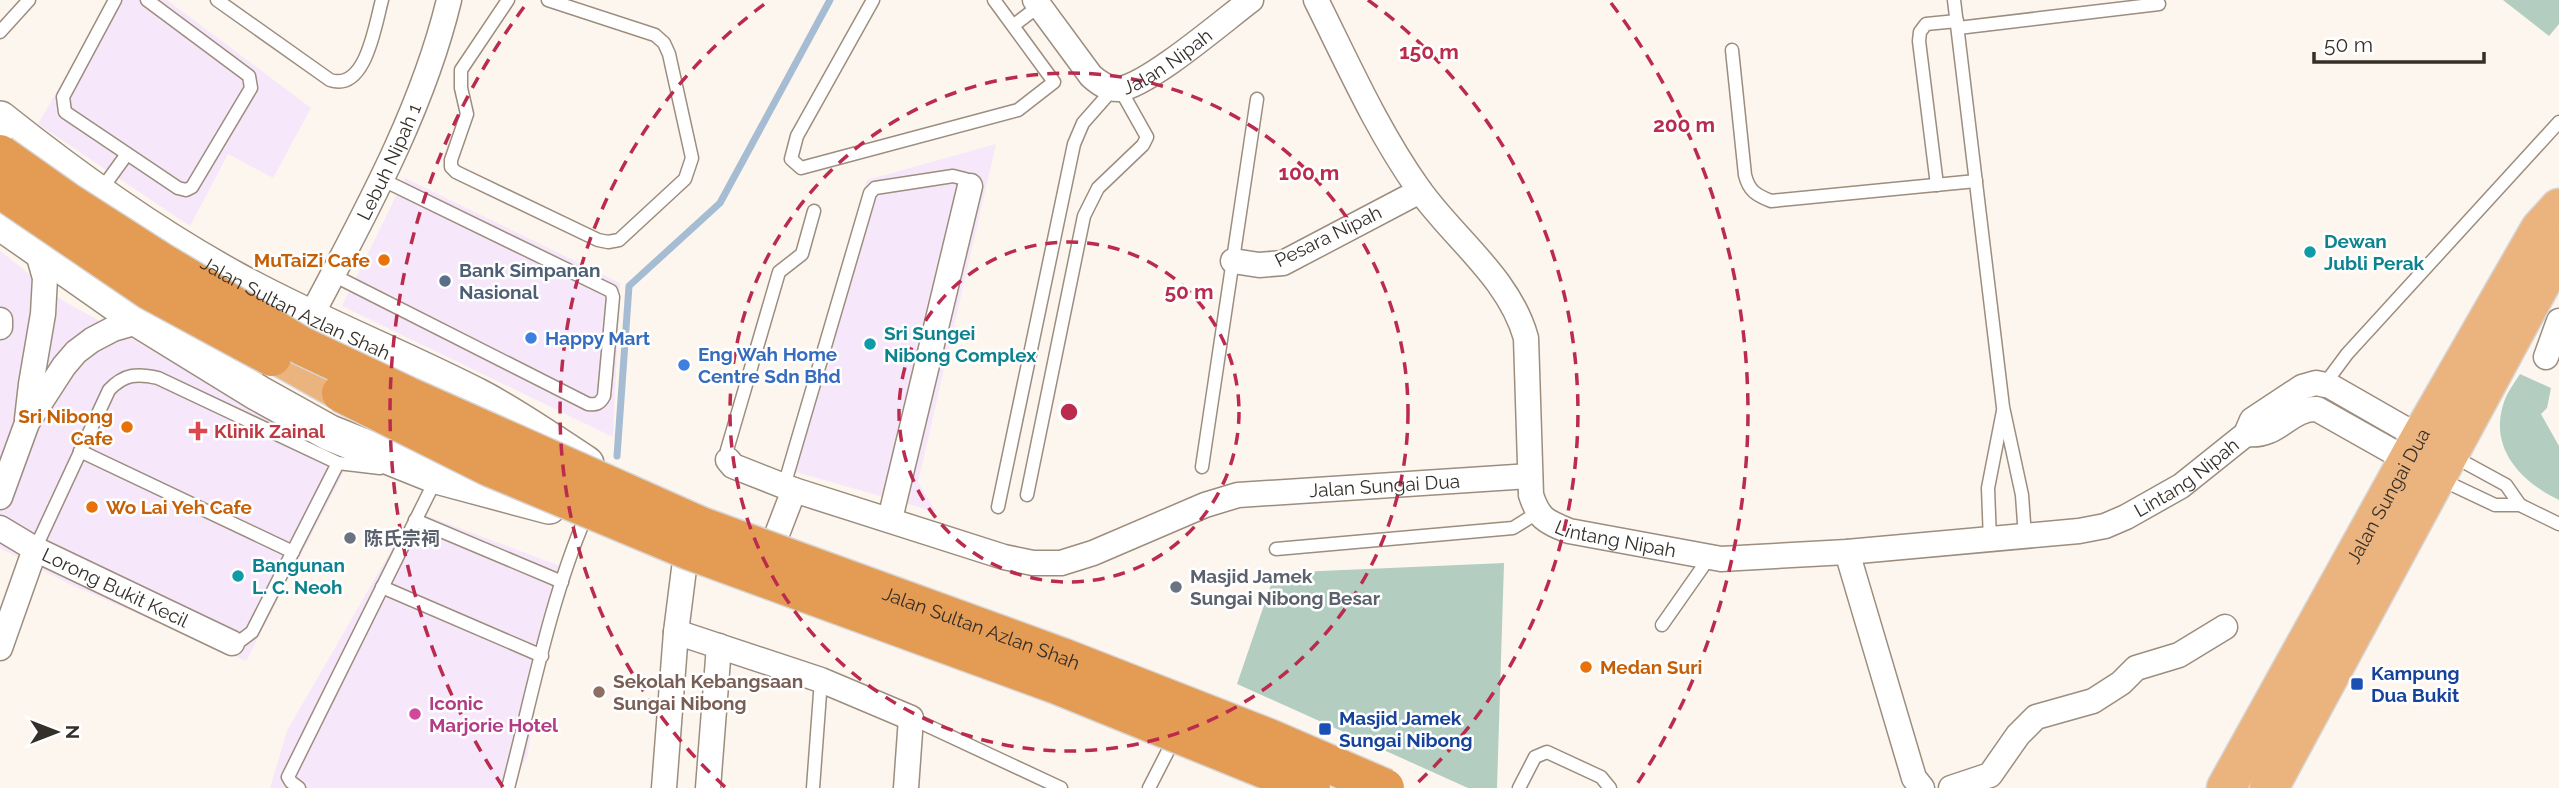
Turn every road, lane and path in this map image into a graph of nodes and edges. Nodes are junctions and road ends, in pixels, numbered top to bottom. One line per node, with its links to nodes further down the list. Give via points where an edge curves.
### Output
1 (29, 0): 18 (lane)
2 (116, 0): 25 (lane, via 62,105 65,112)
3 (147, 0): 25 (lane, via 249,76 251,88 192,187 178,188)
4 (217, 0): 5 (lane, via 330,80 343,82 356,74 368,52)
5 (382, 0)
6 (449, 0): 27 (street, Lebuh Nipah 1, via 421,91)
7 (508, 0): 8 (lane, via 461,70 467,114 451,167 598,240 618,240 690,170 692,158 669,54 654,35)
8 (548, 0)
9 (873, 0): 17 (lane, via 797,136 791,159 801,169 1018,110 1055,82)
10 (995, 0): 17 (lane)
11 (1251, 0): 20 (street, Jalan Nipah, via 1141,82)
12 (1316, 0): 33 (street, Lintang Nipah, via 1389,146)
13 (1954, 0): 16 (lane)
14 (1037, 3): 17 (lane); 20 (street, via 1090,76 1100,85)
15 (2159, 4): 16 (lane)
16 (1958, 24): 29 (lane); 30 (lane, via 1926,24 1920,32)
17 (1014, 25)
18 (0, 32)
19 (1732, 50): 30 (lane, via 1745,175 1758,196 1771,201)
20 (1116, 89): 61 (lane, via 1147,137 1098,188 1084,215); 64 (lane, via 1083,123 1074,144)
21 (1257, 99): 40 (lane)
22 (0, 119): 34 (main road, Jalan Sultan Azlan Shah)
23 (2559, 122): 48 (lane, via 2347,354)
24 (0, 154): 102 (highway, Jalan Sultan Azlan Shah, bridge, via 160,261 290,339 408,396 701,526 1062,657)
25 (127, 154): 34 (lane)
26 (0, 160): 58 (main road, Jalan Sultan Azlan Shah, via 146,265 369,391 512,458)
27 (382, 179): 41 (street, Lebuh Nipah 1); 41 (lane, via 611,292 601,402 588,404)
28 (0, 180): 66 (main road, via 142,276 258,345 335,388 505,467)
29 (1976, 181): 30 (lane); 49 (lane)
30 (1937, 185)
31 (970, 186): 60 (lane, via 953,176 875,188 870,193); 67 (street)
32 (0, 189): 101 (highway, Jalan Sultan Azlan Shah, bridge, via 150,292 489,467 690,551 1057,685)
33 (1420, 191): 40 (street, Pesara Nipah, via 1283,262); 59 (street, Lintang Nipah, via 1499,284 1520,318 1526,338)
34 (99, 193): 42 (main road, Jalan Sultan Azlan Shah, via 236,280)
35 (2559, 208): 53 (main road, Jalan Sungai Dua, via 2540,229)
36 (814, 211): 54 (lane, via 802,254 779,272 727,450)
37 (0, 222): 38 (main road)
38 (37, 250): 44 (main road); 50 (street, via 45,278 43,314)
39 (2559, 250): 53 (main road, Jalan Sungai Dua)
40 (1233, 261): 56 (lane)
41 (333, 275): 42 (street, Lebuh Nipah 1)
42 (310, 316): 58 (main road, Jalan Sultan Azlan Shah, via 542,432)
43 (0, 320): 46 (street)
44 (141, 321): 50 (street, via 113,329 76,352); 57 (main road, via 330,433)
45 (2559, 321): 47 (street)
46 (0, 327)
47 (2546, 356)
48 (2325, 385): 51 (street, Lintang Nipah, via 2302,387 2252,420); 53 (street)
49 (2003, 407): 71 (lane, via 2022,495); 72 (lane, via 1987,488)
50 (27, 424): 62 (street)
51 (2246, 434): 53 (street, Lintang Nipah, via 2261,436 2307,409 2317,409); 71 (street, Lintang Nipah, via 2181,486 2126,517 2105,526)
52 (80, 451): 55 (lane, via 109,390 130,374 144,374); 75 (lane); 76 (lane)
53 (2429, 457): 63 (lane, via 2506,485); 63 (lane, via 2495,505); 108 (main road, Jalan Sungai Dua); 109 (main road, Jalan Sungai Dua)
54 (728, 460): 60 (street, Jalan Sungai Dua)
55 (338, 463): 57 (lane); 76 (lane)
56 (1202, 467)
57 (437, 476): 66 (main road); 68 (lane)
58 (605, 476): 73 (main road, Jalan Sultan Azlan Shah)
59 (1530, 476): 65 (street, Lintang Nipah); 67 (street, Jalan Sungai Dua, via 1238,495 1061,563 1004,556)
60 (789, 488): 67 (street, Jalan Sungai Dua); 73 (street)
61 (1027, 495)
62 (0, 496)
63 (2520, 505): 69 (lane)
64 (998, 507)
65 (1537, 513): 74 (lane, via 1513,528); 78 (street, Lintang Nipah, via 1569,531)
66 (586, 516): 79 (main road); 80 (lane)
67 (890, 519)
68 (415, 520): 80 (lane); 81 (lane)
69 (2559, 524)
70 (0, 528): 75 (street, Lorong Bukit Kecil)
71 (2025, 537): 72 (street, Lintang Nipah)
72 (1990, 541): 77 (street, Lintang Nipah)
73 (774, 542): 103 (main road, Jalan Sultan Azlan Shah, via 1078,651)
74 (1276, 549)
75 (35, 550): 85 (street, Lorong Bukit Kecil); 87 (street)
76 (293, 552): 85 (lane, via 252,632)
77 (1847, 552): 78 (street, Lintang Nipah); 106 (street, via 1914,778)
78 (1709, 558): 82 (lane)
79 (685, 561): 84 (street); 91 (main road)
80 (562, 582): 88 (lane)
81 (382, 587): 88 (lane); 92 (lane, via 288,776)
82 (1662, 625)
83 (2225, 627): 107 (street, via 2179,656 2137,667 2093,701 2036,717 1990,775)
84 (676, 632): 86 (street); 94 (street)
85 (232, 643)
86 (719, 646): 89 (street); 95 (street)
87 (0, 648)
88 (542, 656): 93 (lane)
89 (821, 680): 90 (street); 96 (lane)
90 (911, 718): 97 (street); 98 (lane)
91 (1171, 745): 99 (lane); 100 (main road)
92 (299, 788)
93 (508, 788)
94 (664, 788)
95 (708, 788)
96 (813, 788)
97 (906, 788)
98 (1061, 788)
99 (1150, 788)
100 (1280, 788)
101 (1311, 788)
102 (1385, 788)
103 (1408, 788)
104 (1519, 788): 105 (lane, via 1535,757 1548,752 1601,776)
105 (1610, 788)
106 (1922, 788)
107 (1951, 788)
108 (2226, 788)
109 (2269, 788)

